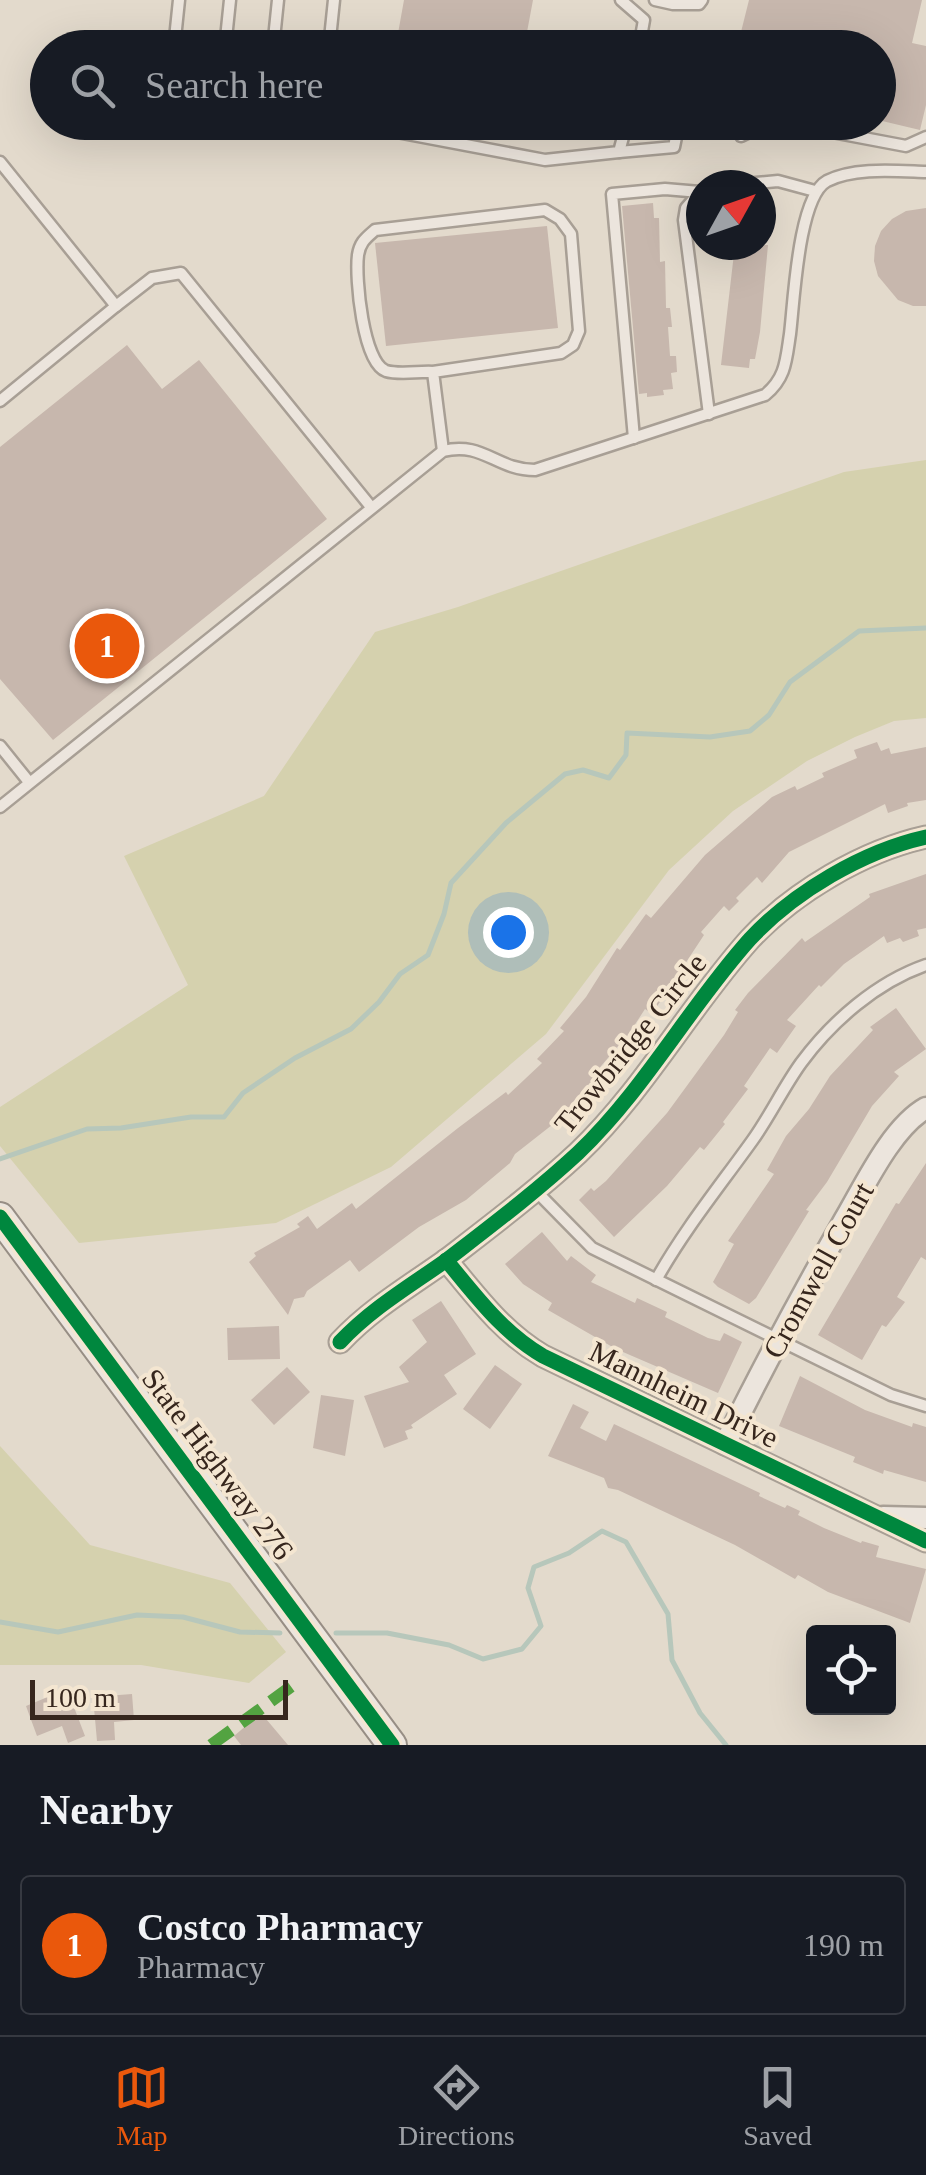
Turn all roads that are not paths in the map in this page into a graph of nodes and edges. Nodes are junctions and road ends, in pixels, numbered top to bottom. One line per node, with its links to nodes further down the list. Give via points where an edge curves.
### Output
1 (178, 0): 9 (lane)
2 (230, 0): 10 (lane)
3 (278, 0): 11 (lane)
4 (334, 0): 12 (lane)
5 (621, 0): 8 (lane)
6 (652, 0): 7 (lane); 8 (lane)
7 (702, 0)
8 (644, 20): 13 (lane)
9 (176, 30)
10 (227, 30)
11 (275, 30)
12 (331, 30)
13 (643, 30)
14 (926, 137): 18 (lane, via 906,146)
15 (439, 140): 19 (lane, via 545,160)
16 (623, 140): 19 (lane)
17 (675, 140): 19 (lane, via 674,147)
18 (867, 140)
19 (620, 152)
20 (0, 162): 28 (lane)
21 (926, 172): 24 (lane, via 850,175)
22 (776, 181): 24 (lane)
23 (686, 191): 32 (lane, via 612,194)
24 (815, 191): 31 (lane, via 784,375 765,396)
25 (686, 208): 26 (lane)
26 (686, 236)
27 (689, 260): 31 (lane)
28 (116, 306): 30 (lane); 34 (lane, via 152,278 181,273)
29 (433, 372): 29 (lane, via 560,353 573,345 580,330 570,234 560,219 545,210 376,230 362,241 358,256 372,359 386,370); 33 (lane)
30 (0, 401)
31 (708, 414): 32 (lane)
32 (634, 438): 33 (lane, via 535,470 462,446)
33 (443, 450): 34 (lane)
34 (371, 507): 36 (lane)
35 (0, 746): 36 (lane)
36 (29, 782): 37 (lane)
37 (0, 807)
38 (926, 837): 41 (street, Trowbridge Circle, via 852,864 752,937 634,1091)
39 (926, 965): 44 (lane, via 855,1007 801,1064)
40 (926, 1108): 45 (street, Cromwell Court, via 901,1129 870,1176)
41 (535, 1190): 43 (street, Trowbridge Circle); 44 (lane, via 592,1248)
42 (0, 1217): 52 (street, State Highway 276)
43 (446, 1260): 46 (street, Trowbridge Circle, via 364,1316); 48 (street, Mannheim Drive, via 519,1342)
44 (656, 1280): 45 (lane)
45 (776, 1340): 47 (lane); 48 (street, Cromwell Court)
46 (340, 1342)
47 (926, 1406)
48 (726, 1444): 49 (street, Mannheim Drive)
49 (878, 1516): 50 (street, Mannheim Drive); 51 (street, Mannheim Drive)
50 (926, 1518)
51 (926, 1541)
52 (392, 1745)

